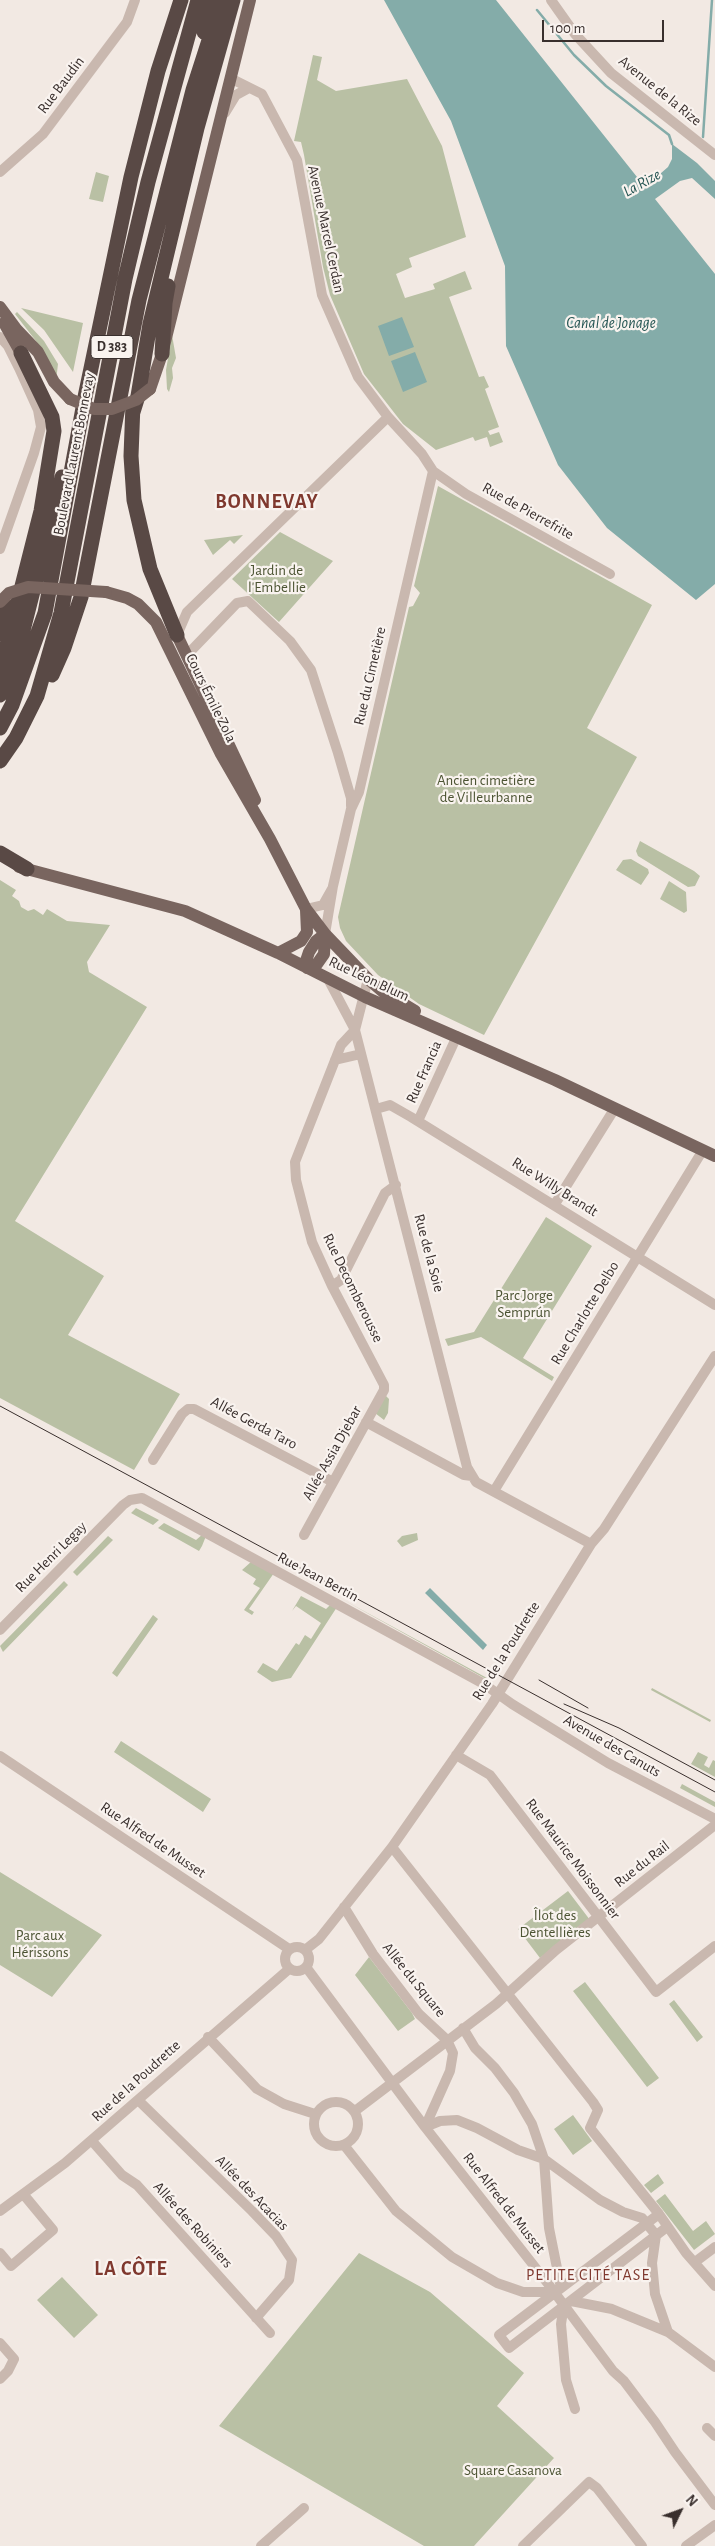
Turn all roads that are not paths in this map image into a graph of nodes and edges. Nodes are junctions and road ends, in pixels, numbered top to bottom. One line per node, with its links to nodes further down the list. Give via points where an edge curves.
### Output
1 (181, 0): 21 (highway, Boulevard Laurent Bonnevay / D 383, via 158,71)
2 (198, 0): 34 (highway, Boulevard Laurent Bonnevay / D 383, via 125,280 65,596)
3 (209, 0): 12 (highway)
4 (222, 0): 12 (highway)
5 (233, 0): 22 (highway, via 197,128 150,324)
6 (238, 0): 20 (highway, via 173,261 165,303)
7 (250, 0): 10 (main road)
8 (551, 0): 14 (street, Avenue de la Rize, via 575,34 611,72)
9 (135, 3): 15 (street, Rue Baudin, via 127,22 42,134)
10 (230, 78): 11 (street, Avenue Marcel Cerdan); 13 (main road)
11 (247, 88): 13 (street, via 236,95 227,107); 23 (street, Avenue Marcel Cerdan, via 262,94 269,103 280,132 297,160 322,295 358,377)
12 (193, 90): 16 (highway)
13 (220, 124): 20 (main road)
14 (715, 155)
15 (0, 172)
16 (139, 300): 22 (highway, via 141,314); 34 (highway, via 81,597 50,681)
17 (0, 316): 19 (main road); 21 (main road, via 38,352 54,382)
18 (0, 336): 26 (street, via 20,368 38,410 41,427)
19 (21, 353): 25 (highway, via 52,417 54,431)
20 (162, 354): 21 (main road, bridge, via 150,389 136,400 112,409 94,409)
21 (78, 398): 33 (highway, via 63,474 16,658); 35 (highway, Boulevard Laurent Bonnevay / D 383, via 45,613 12,706)
22 (133, 412): 30 (highway, via 130,456 134,500 150,569)
23 (388, 417): 24 (street, Avenue Marcel Cerdan); 30 (street, via 186,612)
24 (433, 471): 27 (street, Rue de Pierrefrite, via 466,494); 37 (street, Rue du Cimetière, via 359,792)
25 (41, 498): 29 (highway); 32 (highway)
26 (0, 549)
27 (610, 574)
28 (0, 602): 38 (main road, Cours Émile Zola, bridge, via 14,590 28,587 106,592 138,604 156,622 221,754)
29 (0, 634)
30 (177, 635): 31 (main road, Cours Émile Zola)
31 (186, 656): 37 (street, via 237,603 248,601 290,640 311,670 349,789); 38 (main road, Cours Émile Zola, via 253,795)
32 (0, 673)
33 (0, 694)
34 (37, 696): 36 (highway, Boulevard Laurent Bonnevay / D 383, via 16,738)
35 (0, 728)
36 (0, 761)
37 (351, 809): 43 (street, Rue du Cimetière)
38 (270, 839): 44 (main road, Cours Émile Zola)
39 (0, 853): 42 (highway)
40 (0, 860): 42 (main road, Rue Léon Blum)
41 (0, 866): 42 (highway)
42 (27, 869): 46 (main road, Rue Léon Blum, via 185,911)
43 (333, 886): 44 (street, Rue du Cimetière, via 323,904); 45 (street, Rue du Cimetière)
44 (306, 909): 45 (main road, Cours Émile Zola); 46 (main road, via 307,932 301,941)
45 (325, 934): 47 (main road, via 324,954 317,964); 49 (main road, Cours Émile Zola)
46 (278, 954): 47 (main road, Rue Léon Blum)
47 (307, 968): 48 (main road, Rue Léon Blum)
48 (328, 979): 50 (main road, Rue Léon Blum); 51 (street, Rue de la Soie)
49 (368, 980): 50 (street); 52 (main road, Cours Émile Zola)
50 (365, 997): 51 (street); 52 (main road, Rue Léon Blum)
51 (355, 1030): 53 (street, Rue de la Soie); 54 (street, via 341,1045)
52 (457, 1036): 55 (main road, Rue Léon Blum); 57 (street, Rue Francia)
53 (361, 1054): 54 (street); 56 (street, Rue de la Soie)
54 (335, 1060): 63 (street, Rue Decomberousse, via 295,1162 296,1180 312,1242)
55 (615, 1108): 58 (main road, Rue Léon Blum); 61 (street)
56 (376, 1109): 57 (street, Rue Willy Brandt, via 390,1105); 60 (street, Rue de la Soie)
57 (418, 1121): 61 (street, Rue Willy Brandt)
58 (703, 1150): 59 (main road, Rue Léon Blum); 62 (street, Rue Charlotte Delbo)
59 (715, 1156)
60 (396, 1185): 63 (street, via 385,1193 340,1280); 69 (street, Rue de la Soie, via 467,1467)
61 (555, 1204): 62 (street, Rue Willy Brandt)
62 (637, 1256): 64 (street, Rue Willy Brandt); 71 (street, Rue Charlotte Delbo)
63 (332, 1286): 66 (street, Rue Decomberousse)
64 (715, 1305)
65 (715, 1356): 74 (street, Rue de la Poudrette)
66 (384, 1385): 67 (street, Allée Assia Djebar)
67 (366, 1422): 69 (street); 70 (street, Allée Assia Djebar)
68 (153, 1460): 70 (street, Allée Gerda Taro, via 182,1414 194,1409)
69 (474, 1479): 71 (street)
70 (333, 1482): 73 (street, Allée Assia Djebar)
71 (494, 1491): 74 (street)
72 (123, 1505): 75 (street, Rue Henri Legay); 76 (street, Rue Jean Bertin, via 142,1498)
73 (304, 1535)
74 (592, 1544): 76 (street, Rue de la Poudrette)
75 (0, 1630)
76 (497, 1694): 77 (street, Rue de la Poudrette); 79 (street, Avenue des Canuts, via 625,1773)
77 (456, 1755): 81 (street, Rue de la Poudrette); 83 (street, Rue Maurice Moissonnier, via 490,1775)
78 (0, 1756): 85 (street, Rue Alfred de Musset)
79 (715, 1819)
80 (715, 1826): 83 (street, Rue du Rail)
81 (392, 1847): 82 (street, Rue de la Poudrette); 89 (street)
82 (344, 1908): 86 (street, Rue de la Poudrette, via 319,1939); 92 (street, Allée du Square, via 373,1954 419,2014)
83 (598, 1917): 84 (street, Rue Maurice Moissonnier, via 656,1992); 89 (street, Rue du Rail)
84 (715, 1946)
85 (289, 1949): 86 (street, via 299,1947); 88 (street, via 284,1959)
86 (305, 1950): 87 (street, via 309,1960)
87 (306, 1967): 88 (street, via 300,1971); 93 (street, Rue Alfred de Musset)
88 (289, 1969): 91 (street, Rue de la Poudrette)
89 (506, 1993): 90 (street, Rue du Rail); 103 (street, via 593,2102 598,2110 590,2128)
90 (463, 2028): 92 (street, Rue du Rail); 100 (street, via 475,2048 514,2093 532,2124)
91 (208, 2037): 94 (street, Rue de la Poudrette); 96 (street, via 257,2089 284,2104)
92 (447, 2040): 93 (street, Rue du Rail); 97 (street, Allée du Square, via 453,2053 450,2071)
93 (392, 2082): 95 (street, Rue du Rail); 97 (street, Rue Alfred de Musset)
94 (138, 2100): 98 (street, Rue de la Poudrette); 113 (street, Allée des Acacias, via 258,2217 292,2260 289,2280)
95 (355, 2111): 96 (street, via 336,2101 322,2106); 99 (street, via 358,2129 350,2142)
96 (315, 2114): 99 (street, via 313,2126 319,2139 332,2146)
97 (425, 2126): 100 (street, via 457,2120); 111 (street, Rue Alfred de Musset)
98 (92, 2140): 101 (street, Rue de la Poudrette); 113 (street, Allée des Robiniers, via 122,2175 137,2185)
99 (344, 2145): 111 (street, via 396,2211 452,2257 497,2283 523,2292)
100 (544, 2159): 104 (street, via 600,2200); 111 (street)
101 (24, 2195): 102 (street, Rue de la Poudrette); 108 (street, via 53,2230 11,2266)
102 (0, 2211)
103 (658, 2214): 104 (street); 105 (street)
104 (646, 2222): 106 (street); 111 (street)
105 (667, 2226): 106 (street); 109 (street)
106 (656, 2235): 112 (street); 114 (street, via 652,2263 655,2294)
107 (715, 2247): 109 (street)
108 (0, 2253)
109 (695, 2262): 110 (street)
110 (715, 2286)
111 (558, 2290): 112 (street, Rue Alfred de Musset); 112 (street, via 499,2335 509,2348)
112 (568, 2303): 114 (street, via 612,2309); 119 (street, via 560,2324 565,2371); 122 (street, Rue Alfred de Musset, via 613,2371 624,2381)
113 (256, 2318): 115 (street, Allée des Robiniers)
114 (668, 2332): 117 (street)
115 (270, 2333)
116 (0, 2343): 118 (street, via 14,2359)
117 (715, 2368)
118 (0, 2379)
119 (575, 2409)
120 (707, 2428): 121 (street)
121 (715, 2436)
122 (715, 2505)
123 (304, 2508): 125 (street)
124 (715, 2525): 128 (street)
125 (261, 2546)
126 (523, 2546): 127 (street, via 589,2482)
127 (642, 2546)
128 (686, 2546)

